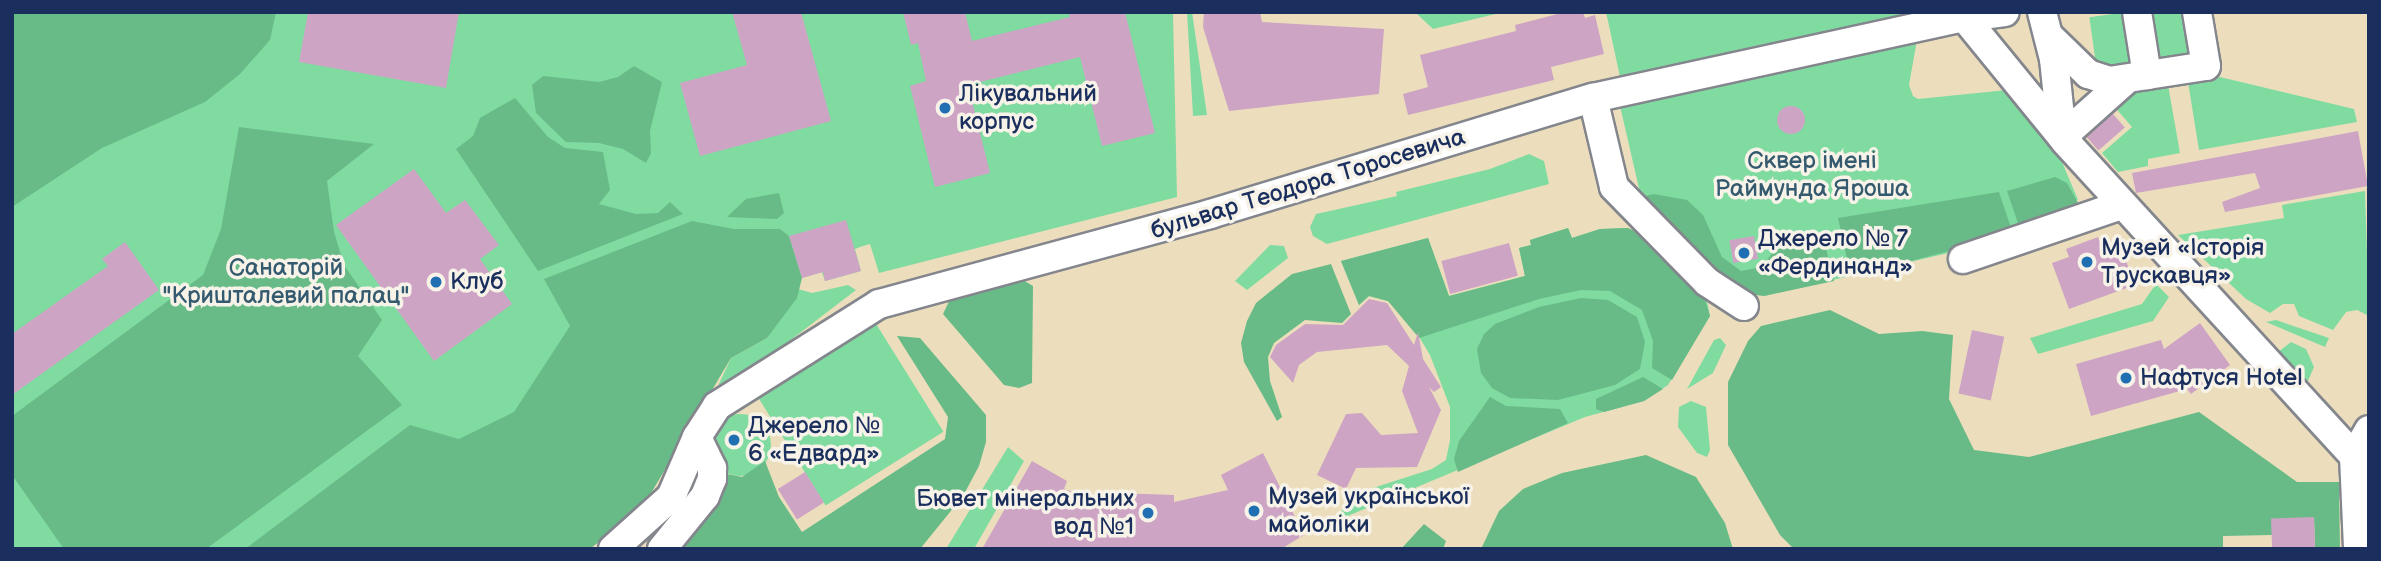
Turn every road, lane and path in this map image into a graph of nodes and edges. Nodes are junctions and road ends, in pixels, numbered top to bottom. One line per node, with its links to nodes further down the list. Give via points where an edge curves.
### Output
1 (2005, 12): 4 (street, бульвар Теодора Торосевича)
2 (2137, 12): 6 (street)
3 (2197, 12): 6 (street, via 2206,66)
4 (1961, 15): 7 (street, бульвар Теодора Торосевича); 8 (street)
5 (2046, 25): 6 (street, via 2088,74 2109,81); 8 (street)
6 (2137, 77): 8 (street)
7 (1593, 98): 11 (street, via 1614,187 1707,282); 13 (street, бульвар Теодора Торосевича, via 1210,214 879,304 717,406)
8 (2062, 137): 9 (street)
9 (2122, 205): 10 (street); 14 (street)
10 (1963, 259)
11 (1744, 306)
12 (2369, 430): 14 (street)
13 (697, 437): 16 (street, бульвар Теодора Торосевича, via 671,496); 17 (street, via 712,468 712,479 705,496)
14 (2354, 456): 15 (street)
15 (2357, 538)
16 (613, 549)
17 (662, 549)

